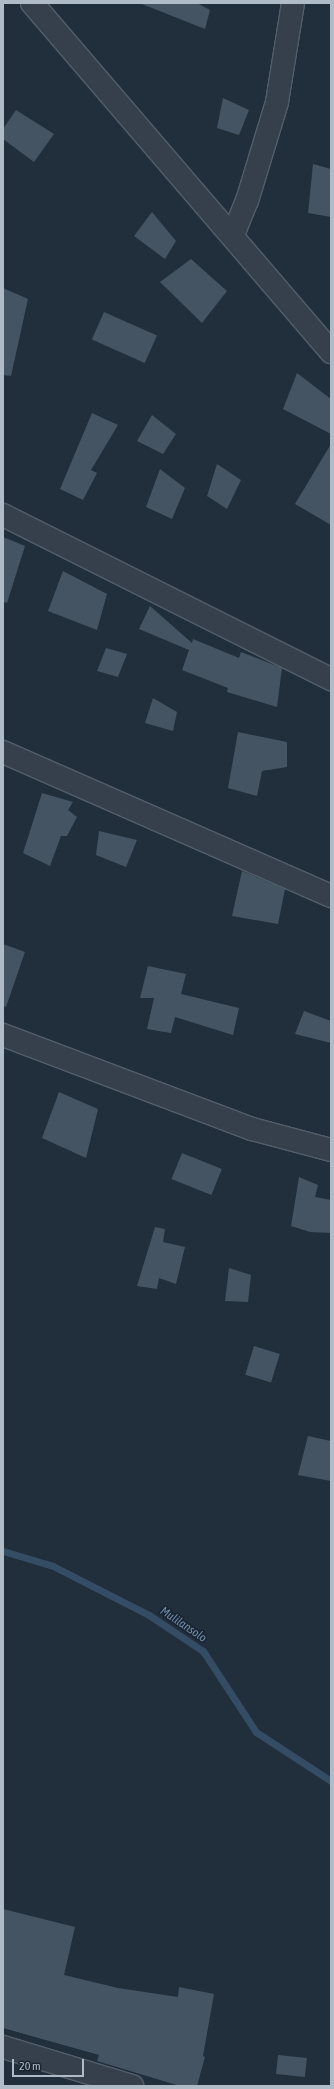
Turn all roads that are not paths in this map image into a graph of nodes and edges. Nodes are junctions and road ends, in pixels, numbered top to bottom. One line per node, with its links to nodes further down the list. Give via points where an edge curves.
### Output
1 (32, 3): 3 (street)
2 (293, 3): 3 (street, via 277,102 247,202)
3 (233, 235): 4 (street)
4 (331, 352)
5 (3, 515): 6 (street)
6 (331, 679)
7 (3, 752): 8 (street)
8 (331, 896)
9 (3, 1035): 10 (street, via 252,1129)
10 (331, 1150)
11 (3, 2047): 12 (street)
12 (132, 2086)

